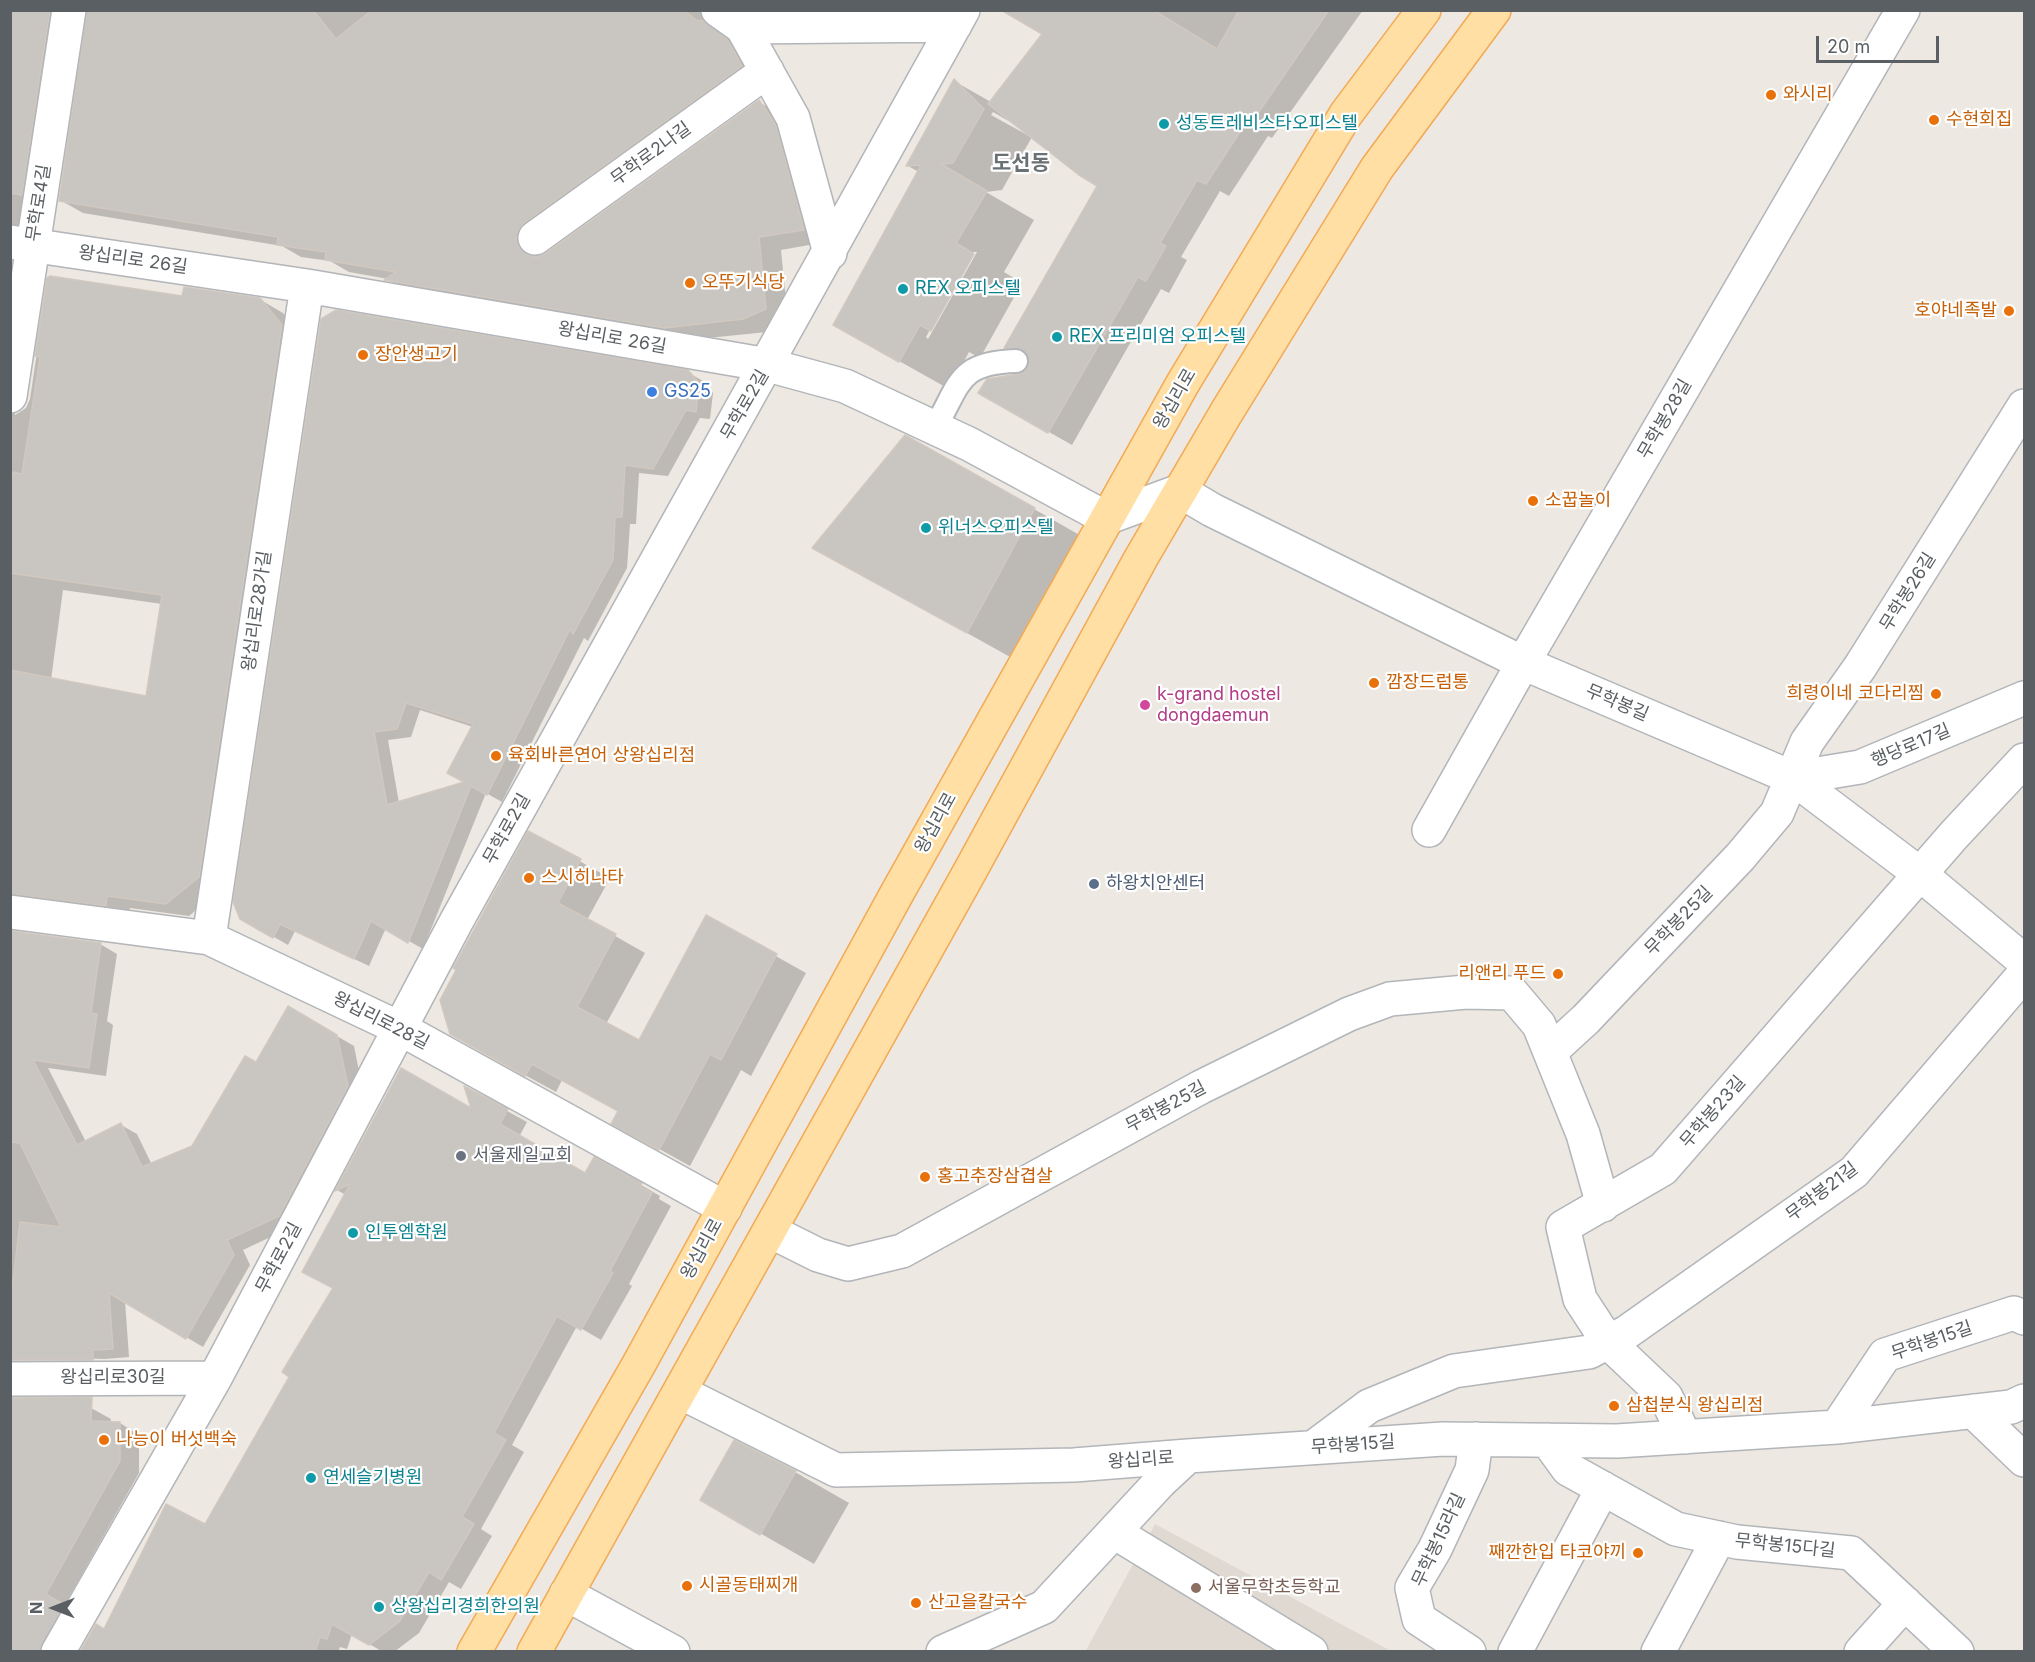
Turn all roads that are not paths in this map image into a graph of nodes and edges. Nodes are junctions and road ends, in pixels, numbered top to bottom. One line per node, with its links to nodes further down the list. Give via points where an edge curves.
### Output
1 (69, 10): 9 (street, 무학로4길)
2 (1424, 10): 18 (main road, 왕십리로, via 1346,114)
3 (1494, 10): 17 (main road, via 1377,168)
4 (1903, 10): 19 (street, 무학봉28길)
5 (959, 18): 6 (street); 10 (street, 무학로2길)
6 (730, 19): 7 (street)
7 (766, 70): 8 (street, 무학로2나길); 10 (street, via 793,118)
8 (535, 238)
9 (22, 243): 11 (street, 왕십리로 26길); 14 (street, 무학로4길)
10 (830, 253): 13 (street, 무학로2길)
11 (307, 286): 13 (street, 왕십리로 26길); 26 (street, 왕십리로28가길)
12 (1016, 361): 16 (lane, via 990,362 967,371)
13 (768, 365): 16 (street, 왕십리로 26길, via 845,386); 29 (street, 무학로2길, via 456,922)
14 (10, 396)
15 (2025, 406): 22 (street, 무학봉26길, via 1860,667 1807,742)
16 (935, 428): 18 (street, 왕십리로 26길)
17 (1180, 491): 18 (street); 19 (street, 무학봉길); 33 (main road)
18 (1106, 518): 32 (main road, 왕십리로)
19 (1523, 663): 22 (street, 무학봉길); 23 (street, 무학봉28길)
20 (2025, 698): 22 (street, 행당로17길, via 1860,767)
21 (2025, 760): 24 (street)
22 (1793, 778): 24 (street, 무학봉길); 30 (street, 무학봉25길, via 1777,813 1740,857)
23 (1429, 830)
24 (1920, 874): 27 (street, 무학봉길); 31 (street, 무학봉23길, via 1663,1168)
25 (10, 912): 26 (street, 왕십리로28길)
26 (209, 938): 29 (street, 왕십리로28길)
27 (2025, 961)
28 (2025, 974): 35 (street, 무학봉21길, via 1854,1172 1628,1332)
29 (401, 1029): 32 (street, 왕십리로28길); 36 (street, 무학로2길)
30 (1550, 1052): 31 (street, 무학봉25길, via 1582,1134); 33 (street, 무학봉25길, via 1539,1025 1512,993 1466,992 1390,999 1349,1014 1201,1087 902,1251 848,1264 818,1255)
31 (1603, 1205): 35 (street, 무학봉23길, via 1563,1227 1580,1299)
32 (725, 1208): 54 (main road, 왕십리로)
33 (770, 1231): 38 (main road)
34 (2025, 1318): 41 (street, 무학봉15길, via 2014,1313 1885,1355)
35 (1608, 1342): 42 (street, via 1666,1397); 45 (street, 무학봉21길, via 1589,1352 1454,1371 1369,1406)
36 (215, 1378): 37 (street, 왕십리로30길); 53 (street, 무학로2길)
37 (10, 1379)
38 (680, 1392): 46 (street, 왕십리로, via 836,1470 1074,1465); 51 (main road)
39 (2025, 1401): 40 (street, 무학봉15길, via 2011,1407)
40 (1973, 1411): 41 (street, 무학봉15길); 47 (street)
41 (1837, 1427): 42 (street, 무학봉15길)
42 (1685, 1437): 44 (street, 무학봉15길)
43 (1476, 1439): 44 (street, 무학봉15길); 45 (street, 무학봉15길); 59 (street, 무학봉15라길, via 1472,1470 1412,1588 1419,1619)
44 (1547, 1440): 48 (street, 무학봉15다길, via 1568,1469)
45 (1314, 1447): 46 (street, 무학봉15길)
46 (1188, 1456): 49 (street)
47 (2025, 1460)
48 (1603, 1488): 50 (street, 무학봉15다길, via 1676,1528); 60 (street)
49 (1114, 1532): 57 (street, via 1044,1607); 58 (street)
50 (1719, 1538): 52 (street, 무학봉15다길, via 1851,1553); 61 (street, 무학봉15다길)
51 (566, 1594): 55 (main road); 56 (street)
52 (1905, 1603): 62 (street); 63 (street, 무학봉15다길)
53 (58, 1652)
54 (474, 1652)
55 (534, 1652)
56 (674, 1652)
57 (943, 1652)
58 (1311, 1652)
59 (1469, 1652)
60 (1515, 1652)
61 (1658, 1652)
62 (1862, 1652)
63 (1957, 1652)

